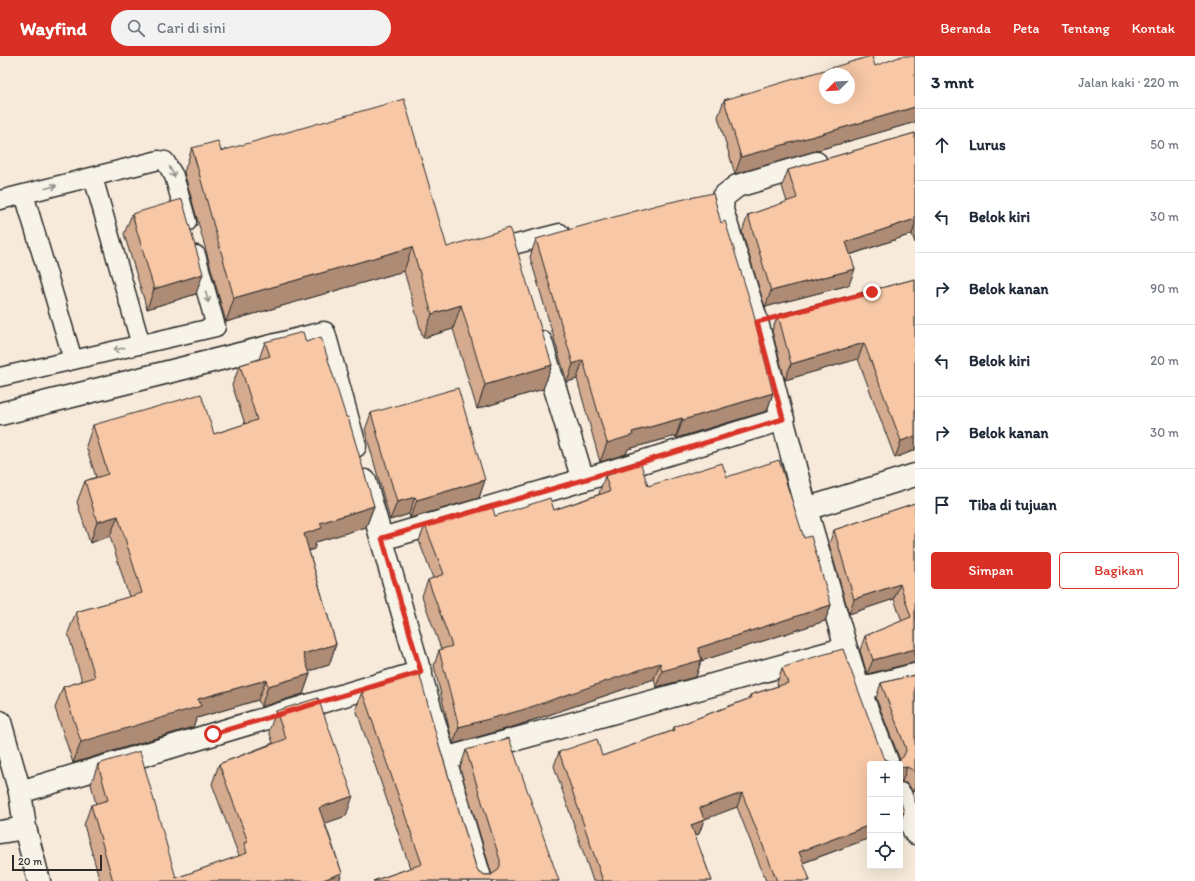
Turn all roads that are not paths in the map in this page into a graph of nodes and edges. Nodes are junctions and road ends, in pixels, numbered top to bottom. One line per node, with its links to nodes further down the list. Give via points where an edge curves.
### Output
1 (833, 158): 9 (street, via 737,186 715,199 722,210)
2 (93, 177): 3 (lane, one-way to 2); 10 (lane); 10 (lane, one-way to 10, via 159,160 165,162 174,176 216,327)
3 (24, 194): 4 (lane); 11 (lane)
4 (0, 200)
5 (580, 228): 6 (lane)
6 (515, 253)
7 (780, 316): 9 (street)
8 (535, 321): 16 (street)
9 (757, 322): 14 (street)
10 (141, 344): 11 (lane, one-way to 11)
11 (73, 360): 12 (lane)
12 (0, 377)
13 (0, 414): 18 (street, via 324,333)
14 (783, 419): 16 (street); 17 (street)
15 (915, 475): 17 (street)
16 (583, 480): 18 (street)
17 (806, 509): 19 (street)
18 (382, 538): 20 (street)
19 (846, 648): 22 (street); 24 (street)
20 (421, 672): 24 (street); 26 (street)
21 (915, 675): 22 (street)
22 (859, 689): 25 (street)
23 (0, 722): 26 (street)
24 (444, 759): 32 (street)
25 (887, 761)
26 (20, 792): 28 (street)
27 (901, 797): 30 (street)
28 (25, 828): 29 (street); 31 (street)
29 (0, 832)
30 (915, 833)
31 (39, 881)
32 (481, 881)

